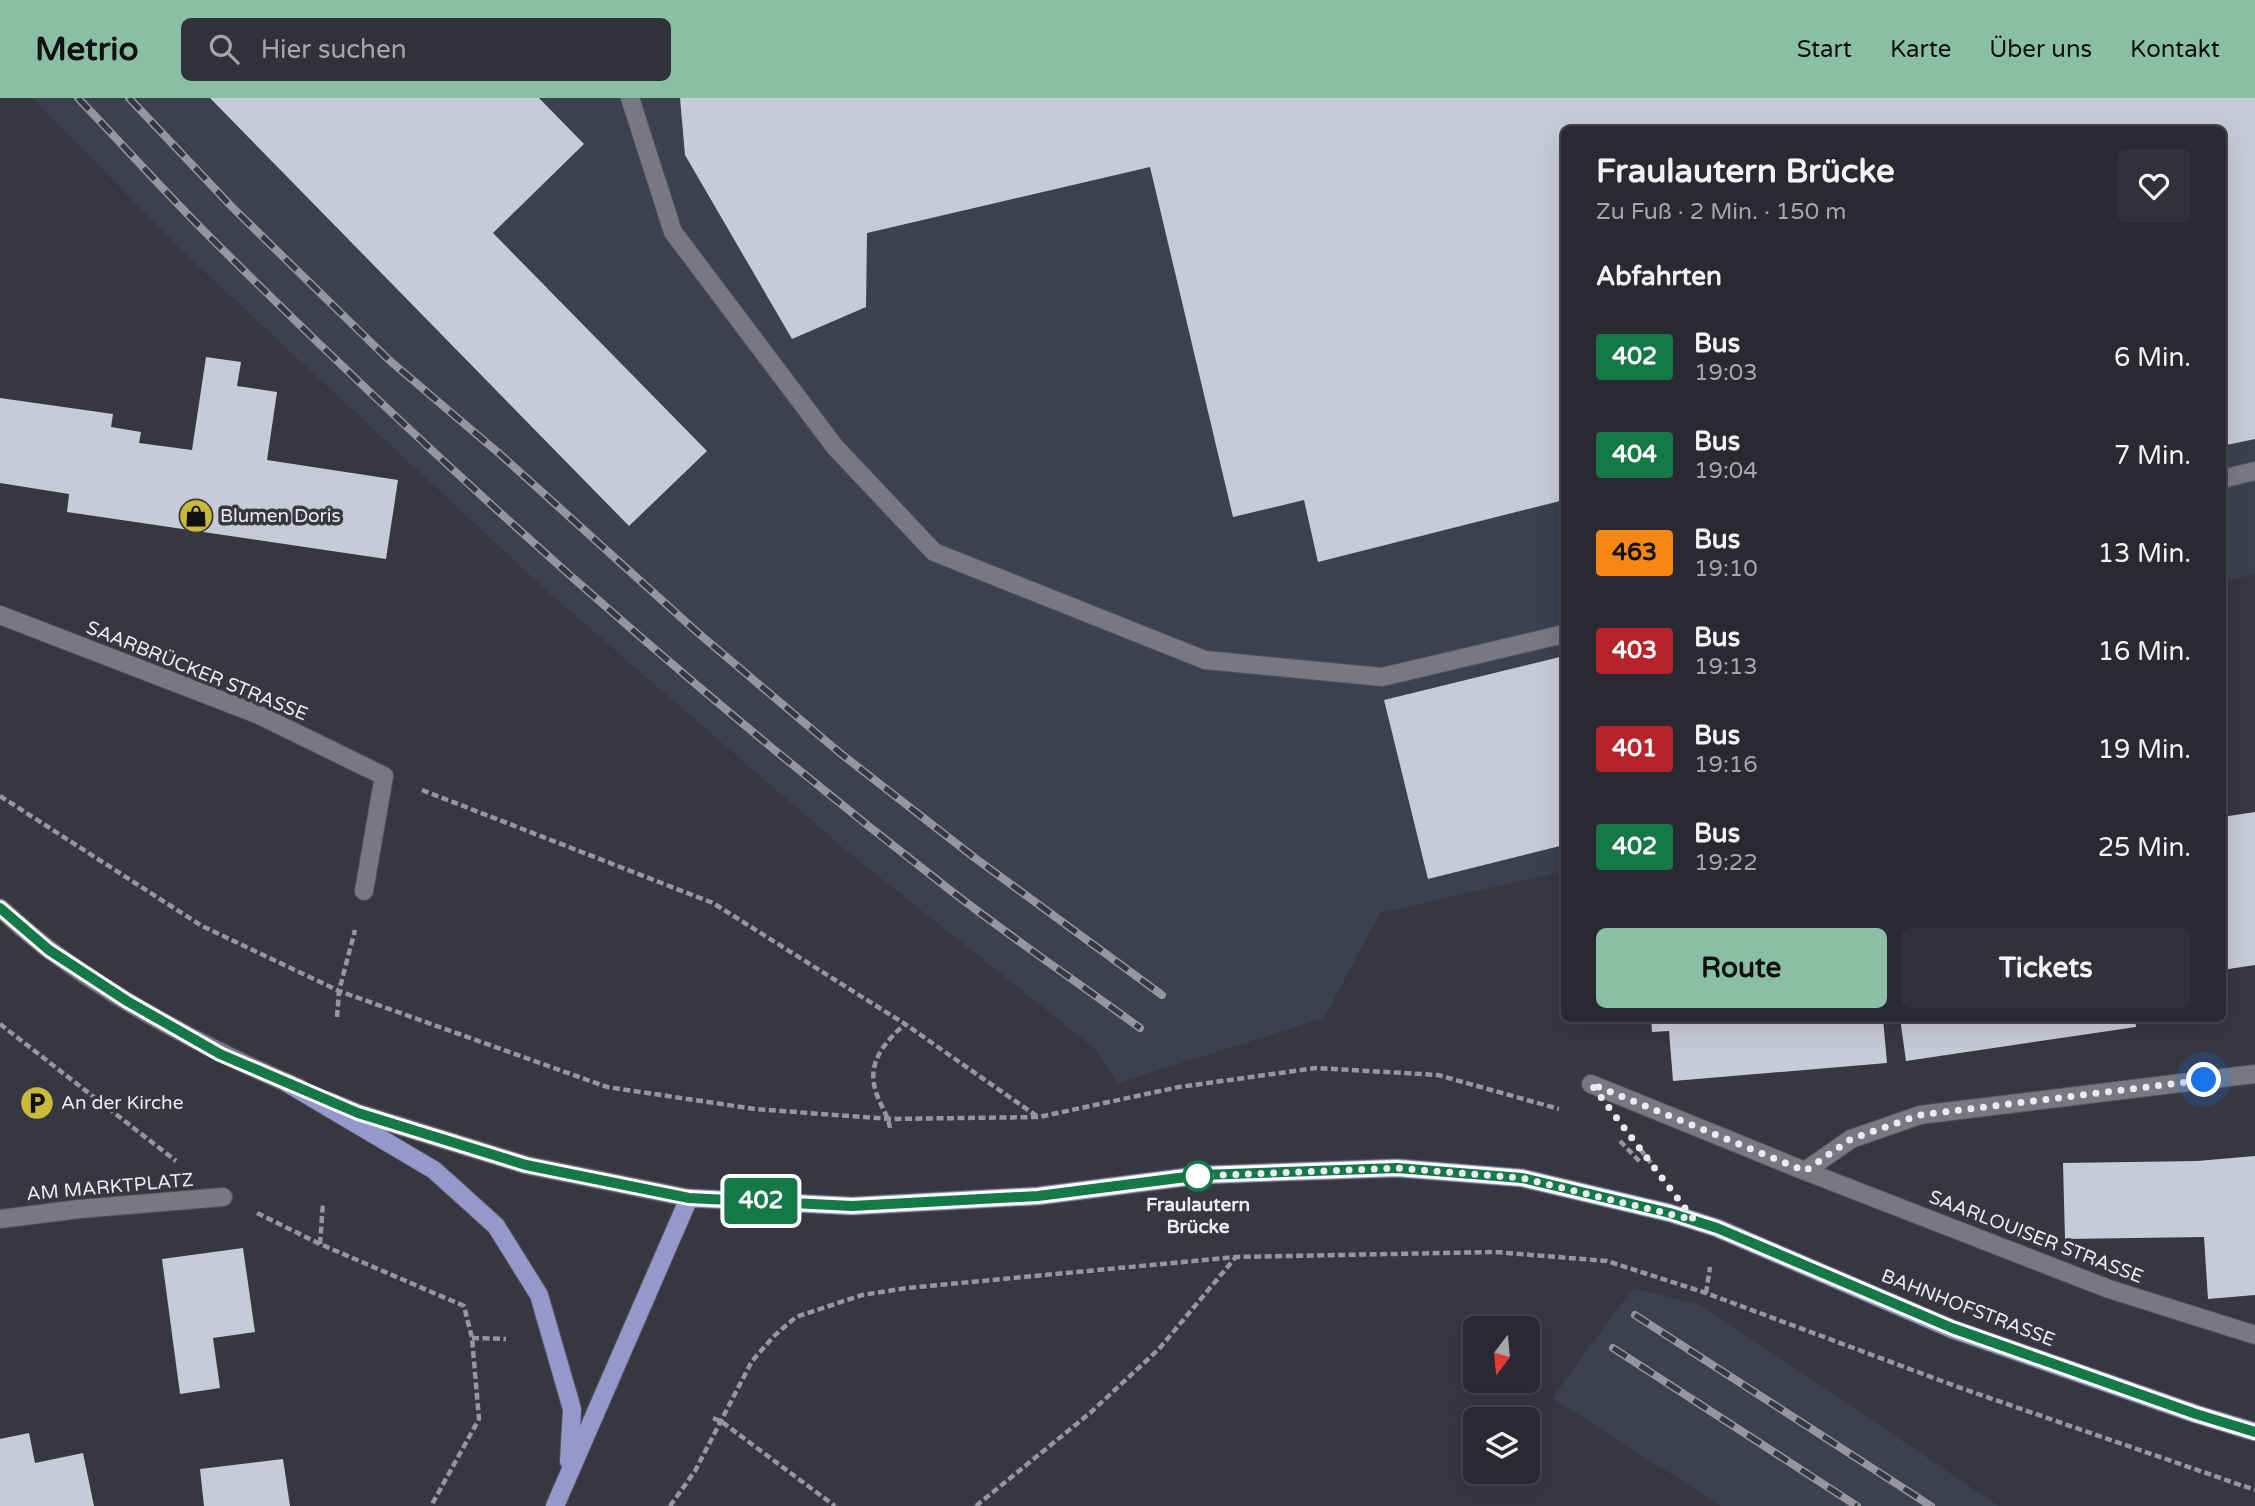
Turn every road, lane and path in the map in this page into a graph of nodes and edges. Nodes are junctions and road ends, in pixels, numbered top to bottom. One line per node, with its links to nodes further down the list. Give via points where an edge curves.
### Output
1 (630, 98): 5 (street, via 673,232 835,447 934,552 1205,660 1382,677)
2 (2255, 471): 3 (street)
3 (2226, 478)
4 (0, 615): 6 (street, SAARBRÜCKER STRASSE, via 257,714)
5 (1561, 635)
6 (384, 776): 8 (street); 13 (path, via 713,903)
7 (0, 796): 10 (path, via 202,926)
8 (364, 891): 10 (path)
9 (0, 908): 15 (street, via 49,950 127,1001 220,1054)
10 (340, 991): 11 (path); 19 (path, via 607,1087 755,1109)
11 (337, 1017)
12 (0, 1024): 24 (path)
13 (905, 1024): 18 (path); 19 (path, via 886,1041 874,1062 875,1090)
14 (2255, 1074): 23 (street, via 1920,1115 1851,1139)
15 (287, 1083): 25 (street, via 358,1113 526,1165); 36 (main road, via 434,1170 496,1226 543,1308 572,1409)
16 (1591, 1084): 23 (street, SAARLOUISER STRASSE)
17 (1563, 1110): 18 (path, via 1438,1075 1316,1068 1180,1087)
18 (1039, 1117): 19 (path)
19 (889, 1119): 20 (path)
20 (890, 1128)
21 (1639, 1147): 22 (path)
22 (1654, 1168)
23 (1805, 1171): 30 (street, SAARLOUISER STRASSE, via 2109,1289)
24 (223, 1197): 27 (street, AM MARKTPLATZ); 28 (path)
25 (689, 1198): 35 (main road, BAHNHOFSTRASSE, via 852,1206 1038,1196 1202,1175 1397,1168 1522,1178 1717,1228 1952,1328); 36 (main road)
26 (323, 1203): 28 (path)
27 (0, 1219)
28 (320, 1244): 31 (path, via 464,1306)
29 (1236, 1257): 34 (path, via 907,1285 862,1295 796,1317 774,1336 752,1361); 37 (path, via 1495,1252 1607,1261); 42 (path, via 1159,1349 1090,1413)
30 (2255, 1335)
31 (472, 1338): 32 (path); 38 (path, via 479,1419)
32 (506, 1339)
33 (713, 1418): 34 (path)
34 (722, 1422): 40 (path); 41 (path)
35 (2255, 1432)
36 (568, 1475): 39 (main road)
37 (2255, 1490)
38 (431, 1506)
39 (555, 1506)
40 (670, 1506)
41 (835, 1506)
42 (976, 1506)

